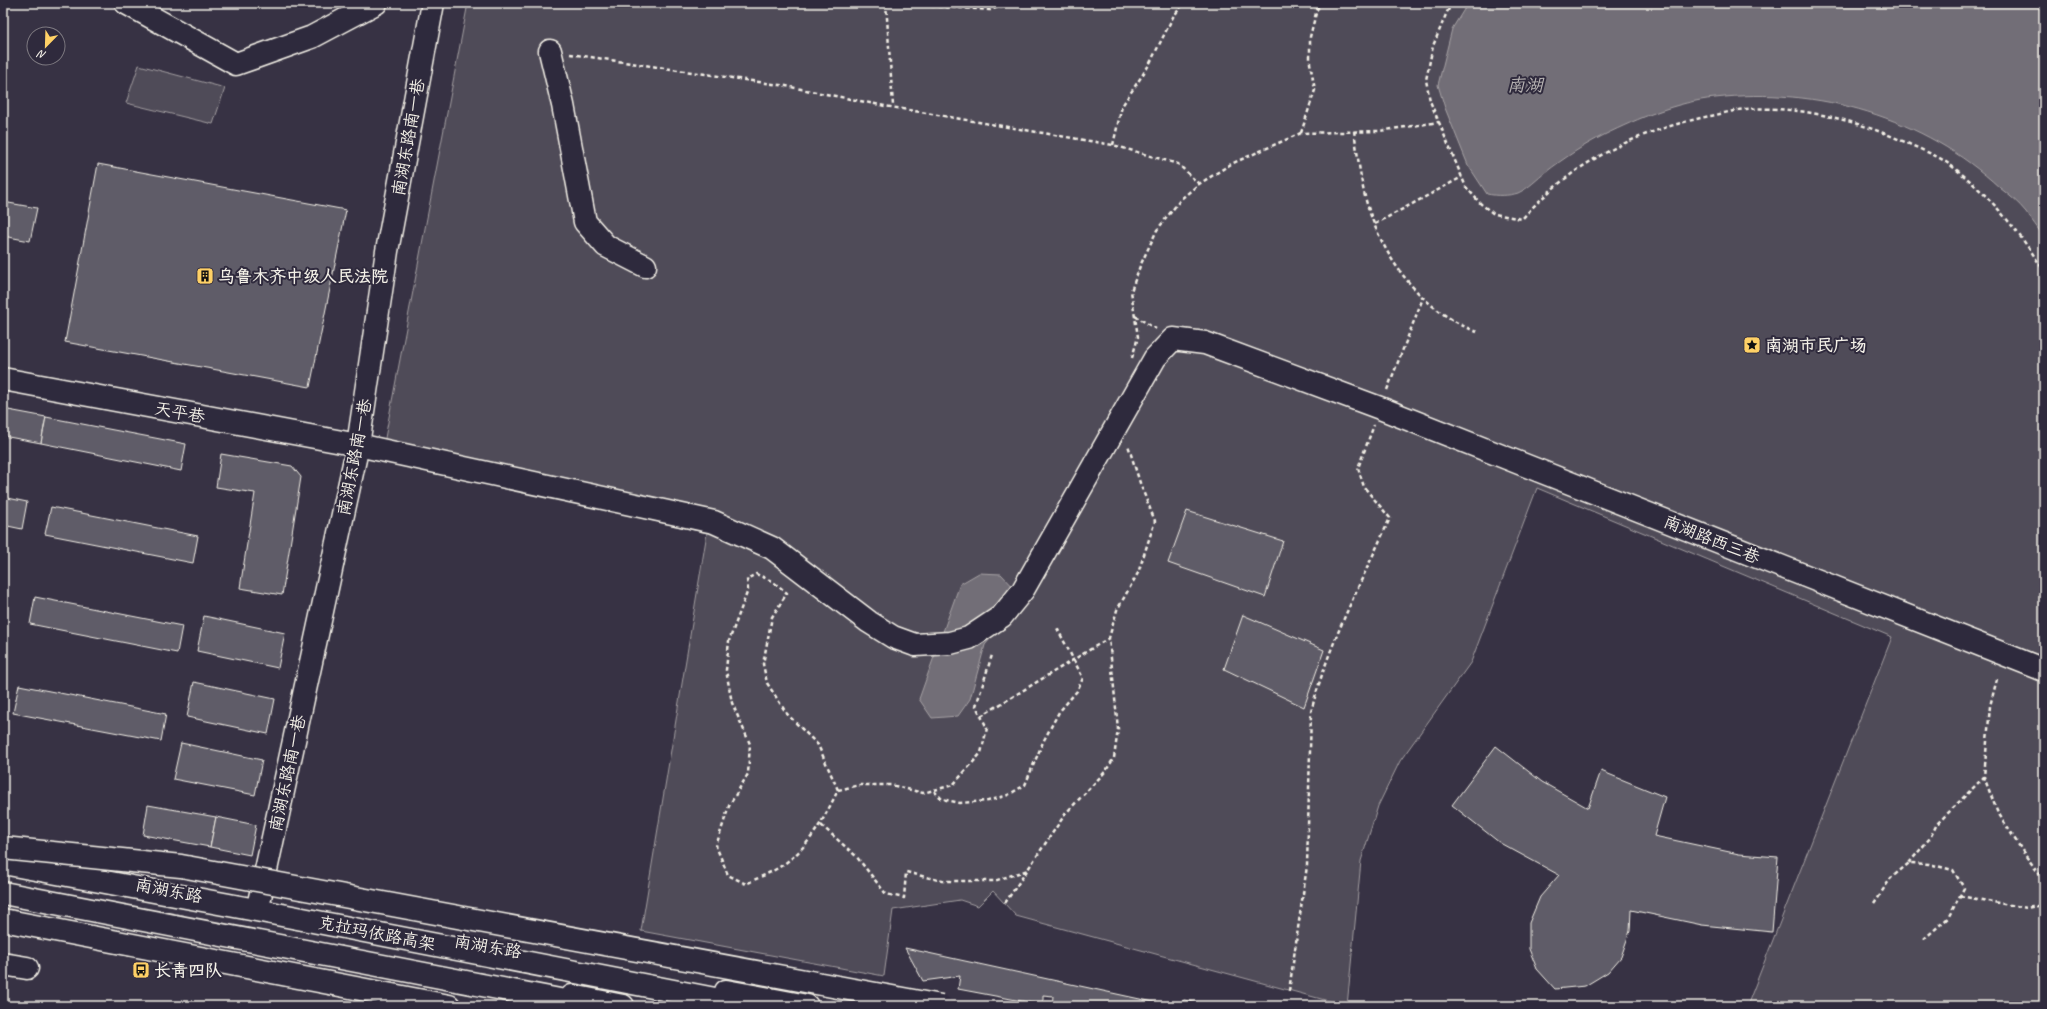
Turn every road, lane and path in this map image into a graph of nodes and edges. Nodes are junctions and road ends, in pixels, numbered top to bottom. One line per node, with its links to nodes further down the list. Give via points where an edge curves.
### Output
1 (126, 3): 2 (main road, via 236,64 312,37)
2 (376, 3)
3 (433, 3): 30 (main road, 南湖东路南一巷, via 387,251)
4 (887, 3): 5 (path, via 990,10); 12 (path)
5 (1010, 3)
6 (1184, 3): 16 (path, via 1173,17 1149,65 1122,106)
7 (1302, 3): 10 (path)
8 (1324, 3): 10 (path)
9 (1453, 3): 13 (path, via 1433,46 1426,80 1430,101)
10 (1317, 10): 15 (path, via 1310,37 1310,63 1315,90)
11 (550, 50): 12 (path, via 786,86); 20 (main road, via 585,222 606,246)
12 (893, 106): 16 (path)
13 (1439, 122): 14 (path, via 1379,131); 17 (path)
14 (1354, 131): 15 (path); 19 (path, via 1367,203)
15 (1301, 133): 18 (path, via 1231,164)
16 (1113, 145): 18 (path, via 1178,164)
17 (1462, 177): 19 (path); 21 (path, via 1466,187 1494,214 1522,219 1559,184 1593,159 1632,138 1680,122 1746,109 1807,112 1847,121 1891,136 1945,162 1989,198 2025,240)
18 (1199, 184): 23 (path, via 1181,199 1156,230 1131,291)
19 (1375, 224): 22 (path, via 1400,273)
20 (644, 266)
21 (2044, 271)
22 (1423, 298): 24 (path, via 1458,325); 28 (path)
23 (1135, 316): 25 (path); 26 (path, via 1138,336)
24 (1476, 332)
25 (1173, 339): 28 (main road, 南湖路西三巷, via 1205,343); 29 (main road, 天平巷, via 1155,358)
26 (1130, 364)
27 (3, 379): 30 (main road, 天平巷)
28 (1380, 408): 35 (main road, 南湖路西三巷); 59 (path, via 1358,468 1364,487 1390,518 1333,645 1311,712 1307,866)
29 (1121, 418): 30 (main road, 天平巷, via 1023,590 1002,616 968,638 950,643 915,645 893,637 869,622 772,548 714,522); 32 (path, via 1141,486 1155,521 1138,573 1117,610)
30 (358, 445): 54 (main road, 南湖东路南一巷)
31 (1056, 626): 34 (path)
32 (1109, 638): 34 (path); 46 (path, via 1118,729 1114,758 1106,772 1066,813)
33 (992, 655): 37 (path, via 976,706)
34 (1073, 660): 37 (path); 40 (path, via 1083,678 1056,718 1025,785 1008,795 988,801 960,804 942,798)
35 (2044, 670)
36 (1997, 679): 38 (path, via 1990,706)
37 (981, 716): 40 (path, via 987,728 981,753 953,785)
38 (1984, 777): 45 (path, via 1937,824 1930,838); 47 (path, via 1997,811)
39 (838, 790): 40 (path, via 860,785 891,785 923,793); 41 (path); 41 (path, via 818,745 787,714 767,683 763,664 772,617 787,593 772,581 756,574 747,579 748,590 729,641 726,670 732,703 750,744 748,774 729,806 716,846 728,875 746,884 782,866)
40 (934, 790)
41 (821, 825): 46 (path, via 856,856 886,894 904,898 906,872 942,881 994,881)
42 (3, 848): 65 (main road, bridge, via 181,866)
43 (3, 858): 54 (main road, 南湖东路)
44 (3, 863): 63 (main road, 克拉玛依路高架)
45 (1909, 863): 50 (path, via 1929,864 1953,870 1964,888); 52 (path, via 1890,878)
46 (1028, 870): 51 (path)
47 (2044, 880)
48 (3, 889): 62 (main road, 南湖东路)
49 (3, 893): 61 (main road, 克拉玛依路高架)
50 (1960, 896): 53 (path, via 2026,908); 56 (path, via 1948,918)
51 (1005, 903)
52 (1874, 903)
53 (2044, 905)
54 (258, 907): 64 (main road, 南湖东路, via 479,944)
55 (3, 920): 60 (main road)
56 (1924, 939)
57 (3, 964): 58 (main road)
58 (27, 968)
59 (1289, 991)
60 (449, 1006)
61 (590, 1006)
62 (623, 1006)
63 (751, 1006)
64 (807, 1006)
65 (941, 1006)

